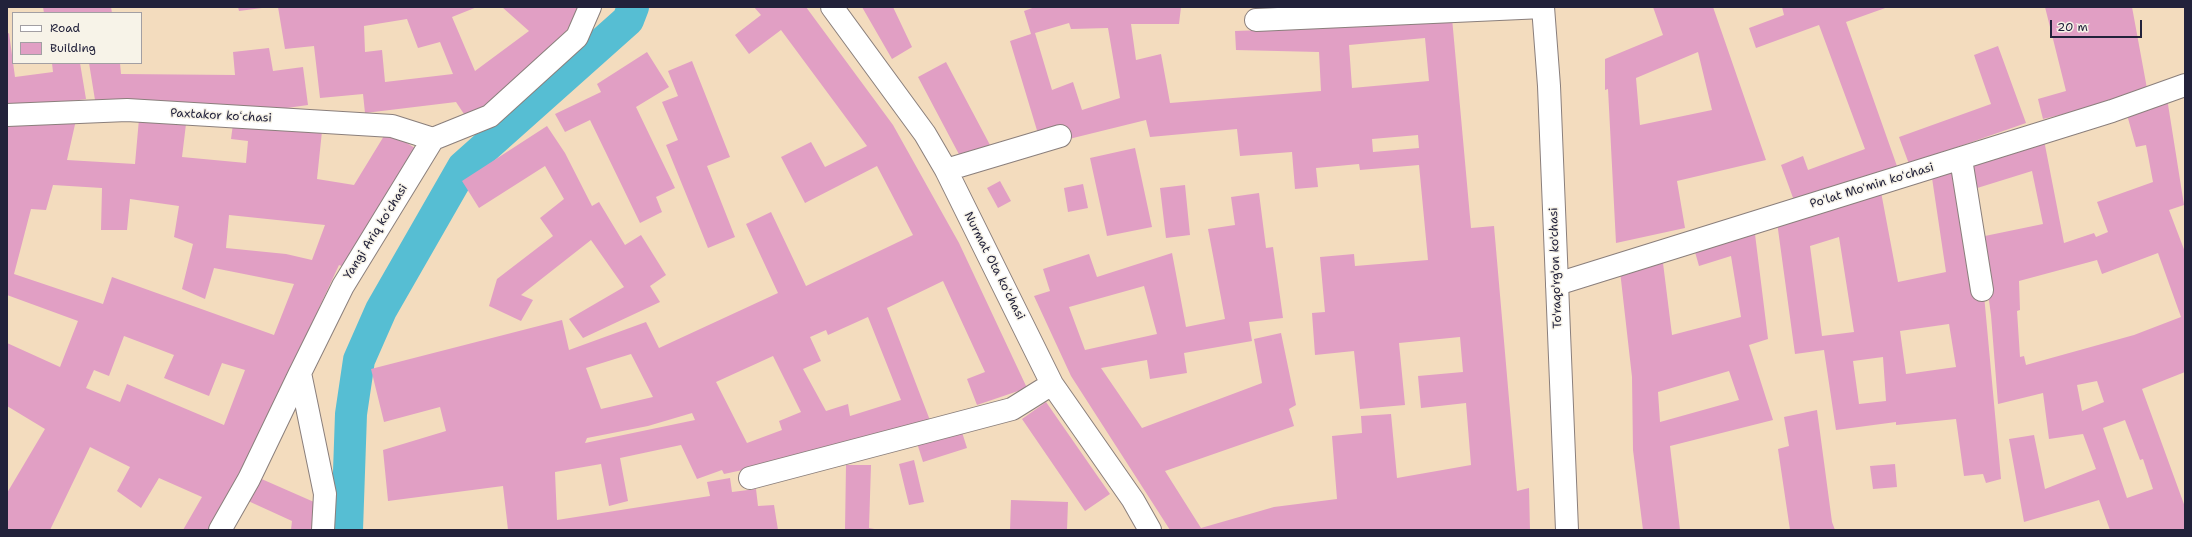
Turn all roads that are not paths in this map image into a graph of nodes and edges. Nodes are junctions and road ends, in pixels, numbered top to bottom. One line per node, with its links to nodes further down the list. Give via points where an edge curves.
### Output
1 (590, 7): 8 (street, via 577,37 490,116)
2 (832, 7): 10 (street, Nurmat Ota koʻchasi, via 925,134)
3 (1543, 7): 4 (street); 11 (street, To'raqo'rg'on ko'chasi)
4 (1256, 20)
5 (2185, 85): 9 (street, Poʻlat Moʻmin koʻchasi, via 2112,112)
6 (7, 115): 8 (street, Paxtakor koʻchasi, via 135,111 392,126)
7 (1060, 136): 10 (street)
8 (433, 139): 13 (street, Yangi Ariq koʻchasi, via 343,286)
9 (1961, 158): 11 (street, Poʻlat Moʻmin koʻchasi); 12 (street)
10 (946, 170): 14 (street, Nurmat Ota koʻchasi)
11 (1557, 284): 19 (street, To'raqo'rg'on ko'chasi)
12 (1982, 290)
13 (300, 373): 16 (street, Yangi Ariq koʻchasi, via 249,479); 17 (street, via 325,494)
14 (1052, 384): 15 (street, via 1012,409); 18 (street, Nurmat Ota koʻchasi, via 1133,500)
15 (750, 478)
16 (220, 530)
17 (323, 530)
18 (1150, 530)
19 (1567, 530)

